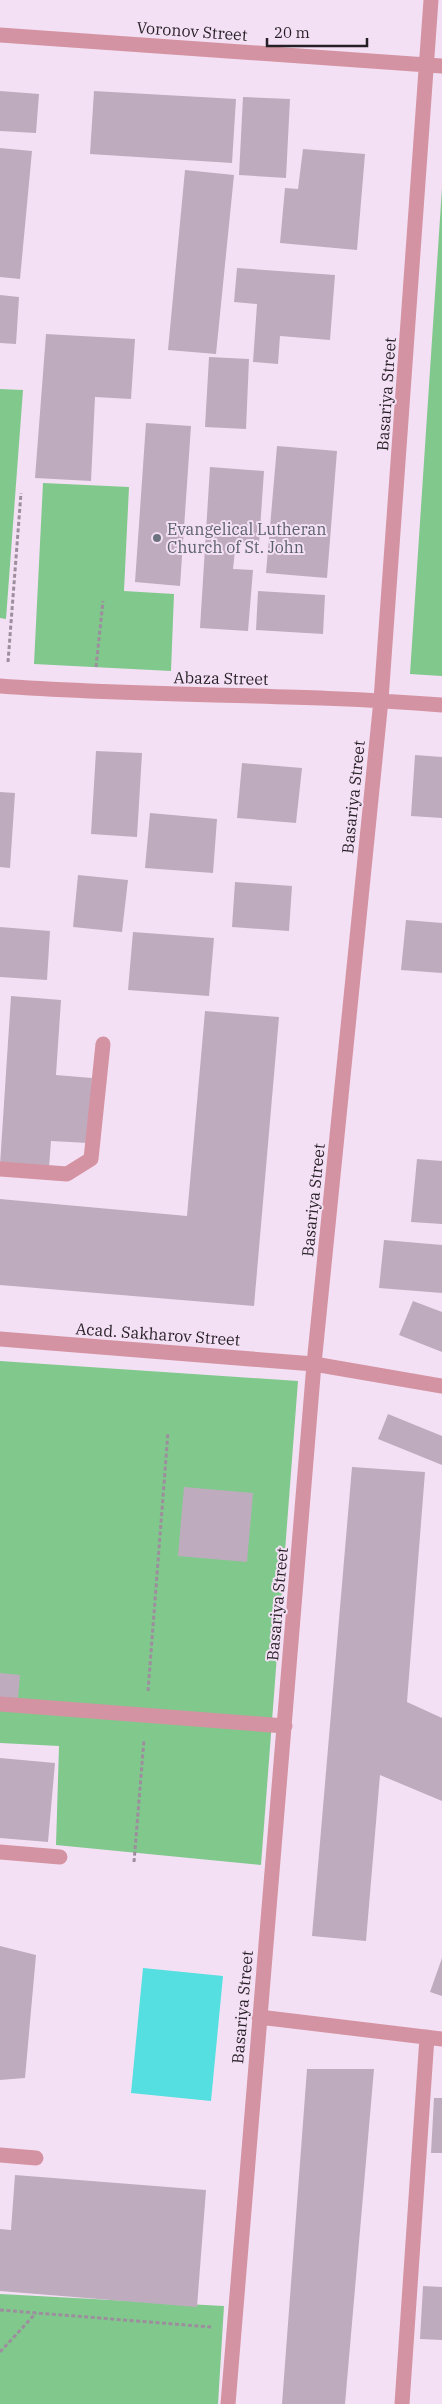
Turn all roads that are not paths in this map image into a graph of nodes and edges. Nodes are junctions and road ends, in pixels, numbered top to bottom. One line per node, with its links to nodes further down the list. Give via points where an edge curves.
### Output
1 (431, 0): 3 (street, Basariya Street)
2 (0, 35): 3 (street, Voronov Street)
3 (435, 65): 5 (street, Basariya Street)
4 (3, 687): 5 (street, Abaza Street, via 94,693)
5 (381, 700): 6 (street, Abaza Street); 10 (street, Basariya Street)
6 (442, 705)
7 (103, 1044): 8 (street, via 91,1159 67,1174)
8 (0, 1169)
9 (0, 1339): 10 (street, Acad. Sakharov Street)
10 (314, 1364): 11 (street, Acad. Sakharov Street); 13 (street, Basariya Street)
11 (442, 1386)
12 (0, 1704): 13 (street)
13 (285, 1726): 16 (street, Basariya Street)
14 (0, 1852): 15 (street)
15 (60, 1857)
16 (259, 2017): 17 (street); 21 (street, Basariya Street)
17 (426, 2038): 18 (street); 22 (street)
18 (442, 2039)
19 (0, 2155): 20 (street)
20 (36, 2158)
21 (228, 2404)
22 (402, 2404)

